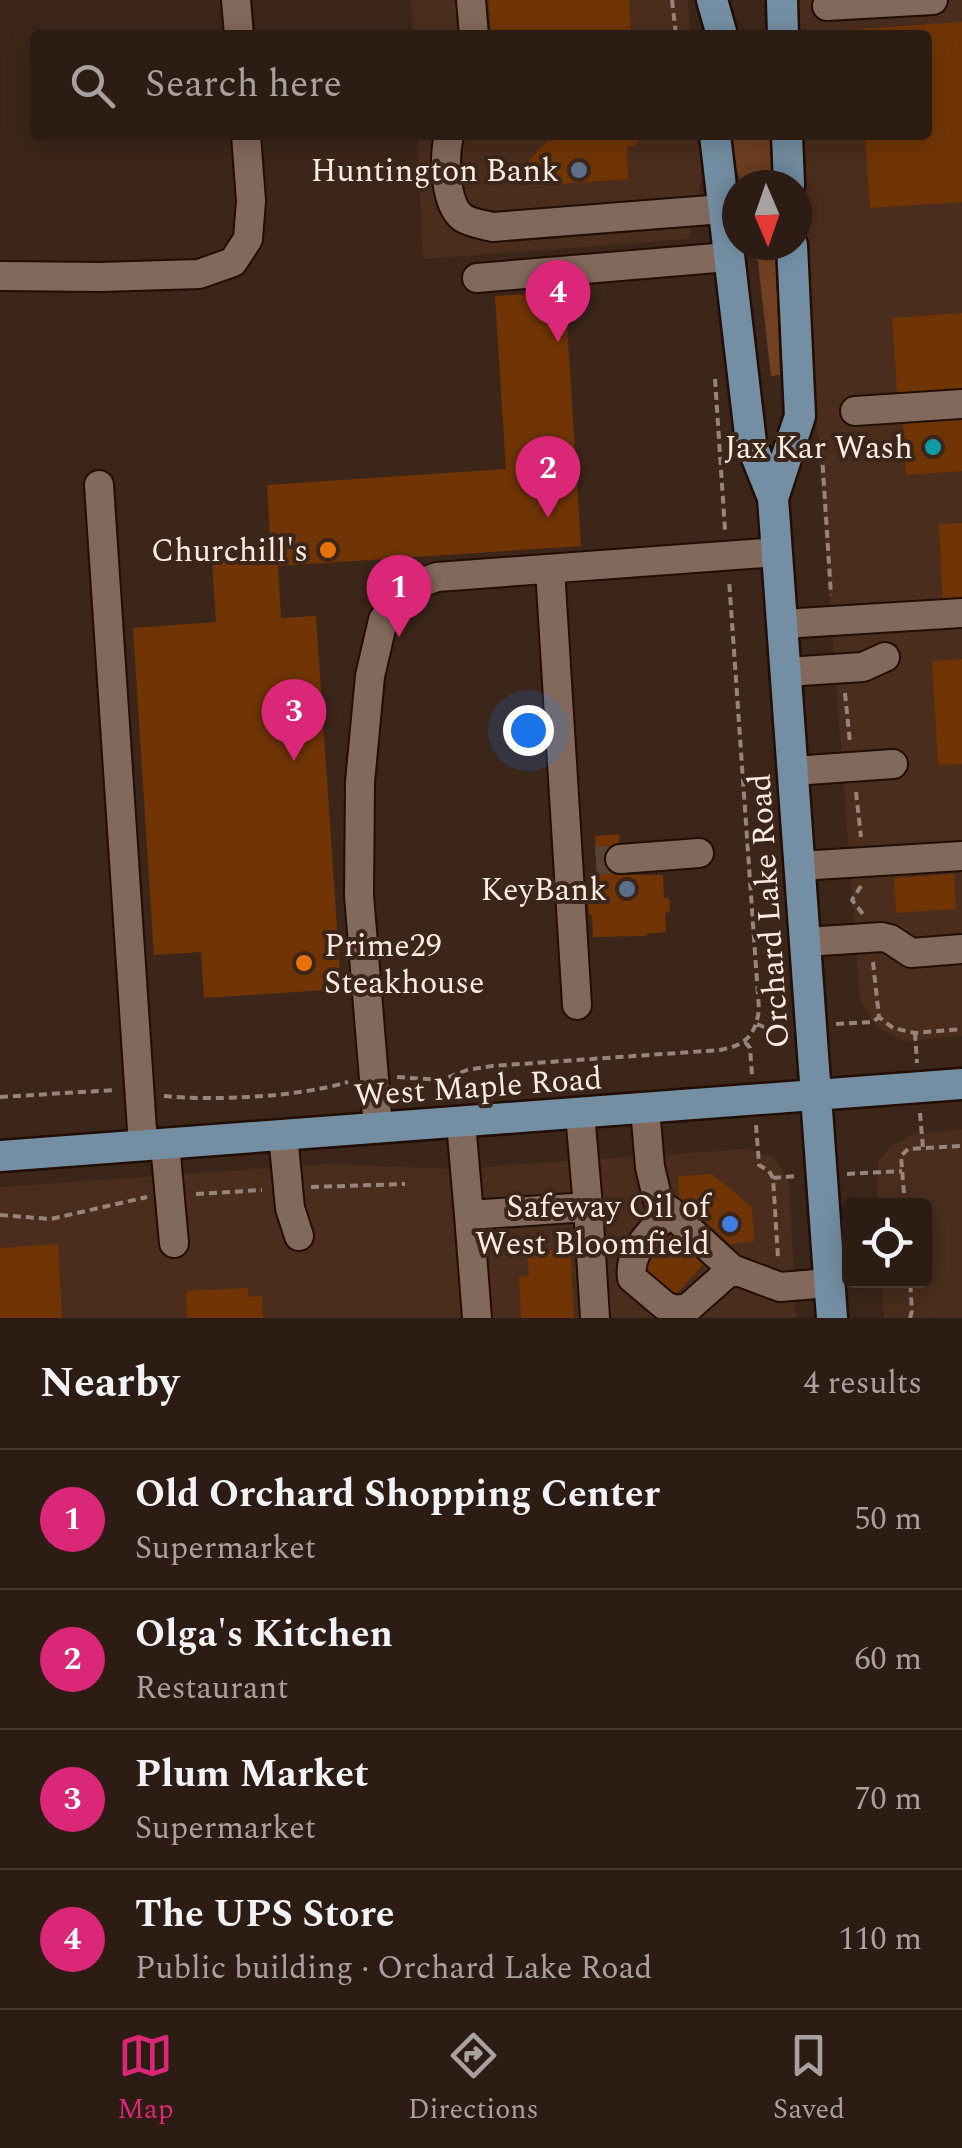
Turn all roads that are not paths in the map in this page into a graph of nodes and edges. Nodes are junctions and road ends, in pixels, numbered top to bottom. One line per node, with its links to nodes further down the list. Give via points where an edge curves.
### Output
1 (236, 0): 7 (street)
2 (470, 0): 8 (street)
3 (704, 0): 9 (main road)
4 (712, 0): 10 (main road)
5 (932, 0): 6 (street)
6 (827, 6)
7 (239, 30)
8 (473, 30)
9 (706, 30)
10 (721, 30)
11 (246, 140): 21 (street, via 248,239 233,262 199,274)
12 (716, 140): 16 (main road, Orchard Lake Road)
13 (787, 140): 15 (main road)
14 (448, 142): 17 (street, via 450,203 464,219 494,228)
15 (788, 170)
16 (722, 200)
17 (722, 209)
18 (722, 258): 22 (street)
19 (728, 260): 23 (main road, Orchard Lake Road)
20 (793, 260): 26 (main road, Orchard Lake Road)
21 (0, 276)
22 (477, 278)
23 (738, 341): 26 (main road, via 768,420); 28 (main road, Orchard Lake Road, via 751,443)
24 (962, 404): 25 (street)
25 (855, 412)
26 (800, 416): 28 (main road, Orchard Lake Road)
27 (100, 485): 51 (street)
28 (774, 498): 29 (main road, Orchard Lake Road)
29 (777, 552): 30 (street); 32 (main road, Orchard Lake Road)
30 (550, 569): 39 (street); 49 (street, via 437,577 404,589 382,620 360,782 358,895)
31 (962, 612): 32 (street)
32 (782, 624): 34 (main road, Orchard Lake Road)
33 (885, 657): 34 (street, via 863,667)
34 (786, 672): 36 (main road, Orchard Lake Road)
35 (893, 764): 36 (street)
36 (793, 771): 40 (main road, Orchard Lake Road)
37 (699, 854): 39 (street)
38 (962, 856): 40 (street)
39 (595, 861): 43 (street)
40 (800, 866): 41 (main road, Orchard Lake Road)
41 (805, 942): 42 (street, via 882,937 911,952); 45 (main road, Orchard Lake Road)
42 (962, 949)
43 (577, 1005)
44 (962, 1084): 45 (main road, West Maple Road)
45 (816, 1096): 46 (main road, West Maple Road); 59 (main road, Orchard Lake Road)
46 (645, 1108): 47 (main road, West Maple Road); 54 (street, via 658,1201)
47 (580, 1114): 48 (main road, West Maple Road); 53 (street)
48 (460, 1123): 49 (main road, West Maple Road); 55 (street)
49 (378, 1128): 50 (main road, West Maple Road)
50 (283, 1135): 51 (main road, West Maple Road); 56 (street)
51 (154, 1145): 52 (main road, West Maple Road); 57 (street)
52 (0, 1156)
53 (588, 1208): 55 (street); 61 (street)
54 (670, 1212): 58 (street); 58 (street, via 635,1252 632,1278 674,1310 688,1308)
55 (470, 1216): 60 (street)
56 (299, 1236)
57 (174, 1242)
58 (732, 1269): 59 (street, via 780,1287)
59 (829, 1283): 62 (main road, Orchard Lake Road)
60 (477, 1318)
61 (596, 1318)
62 (832, 1318)

